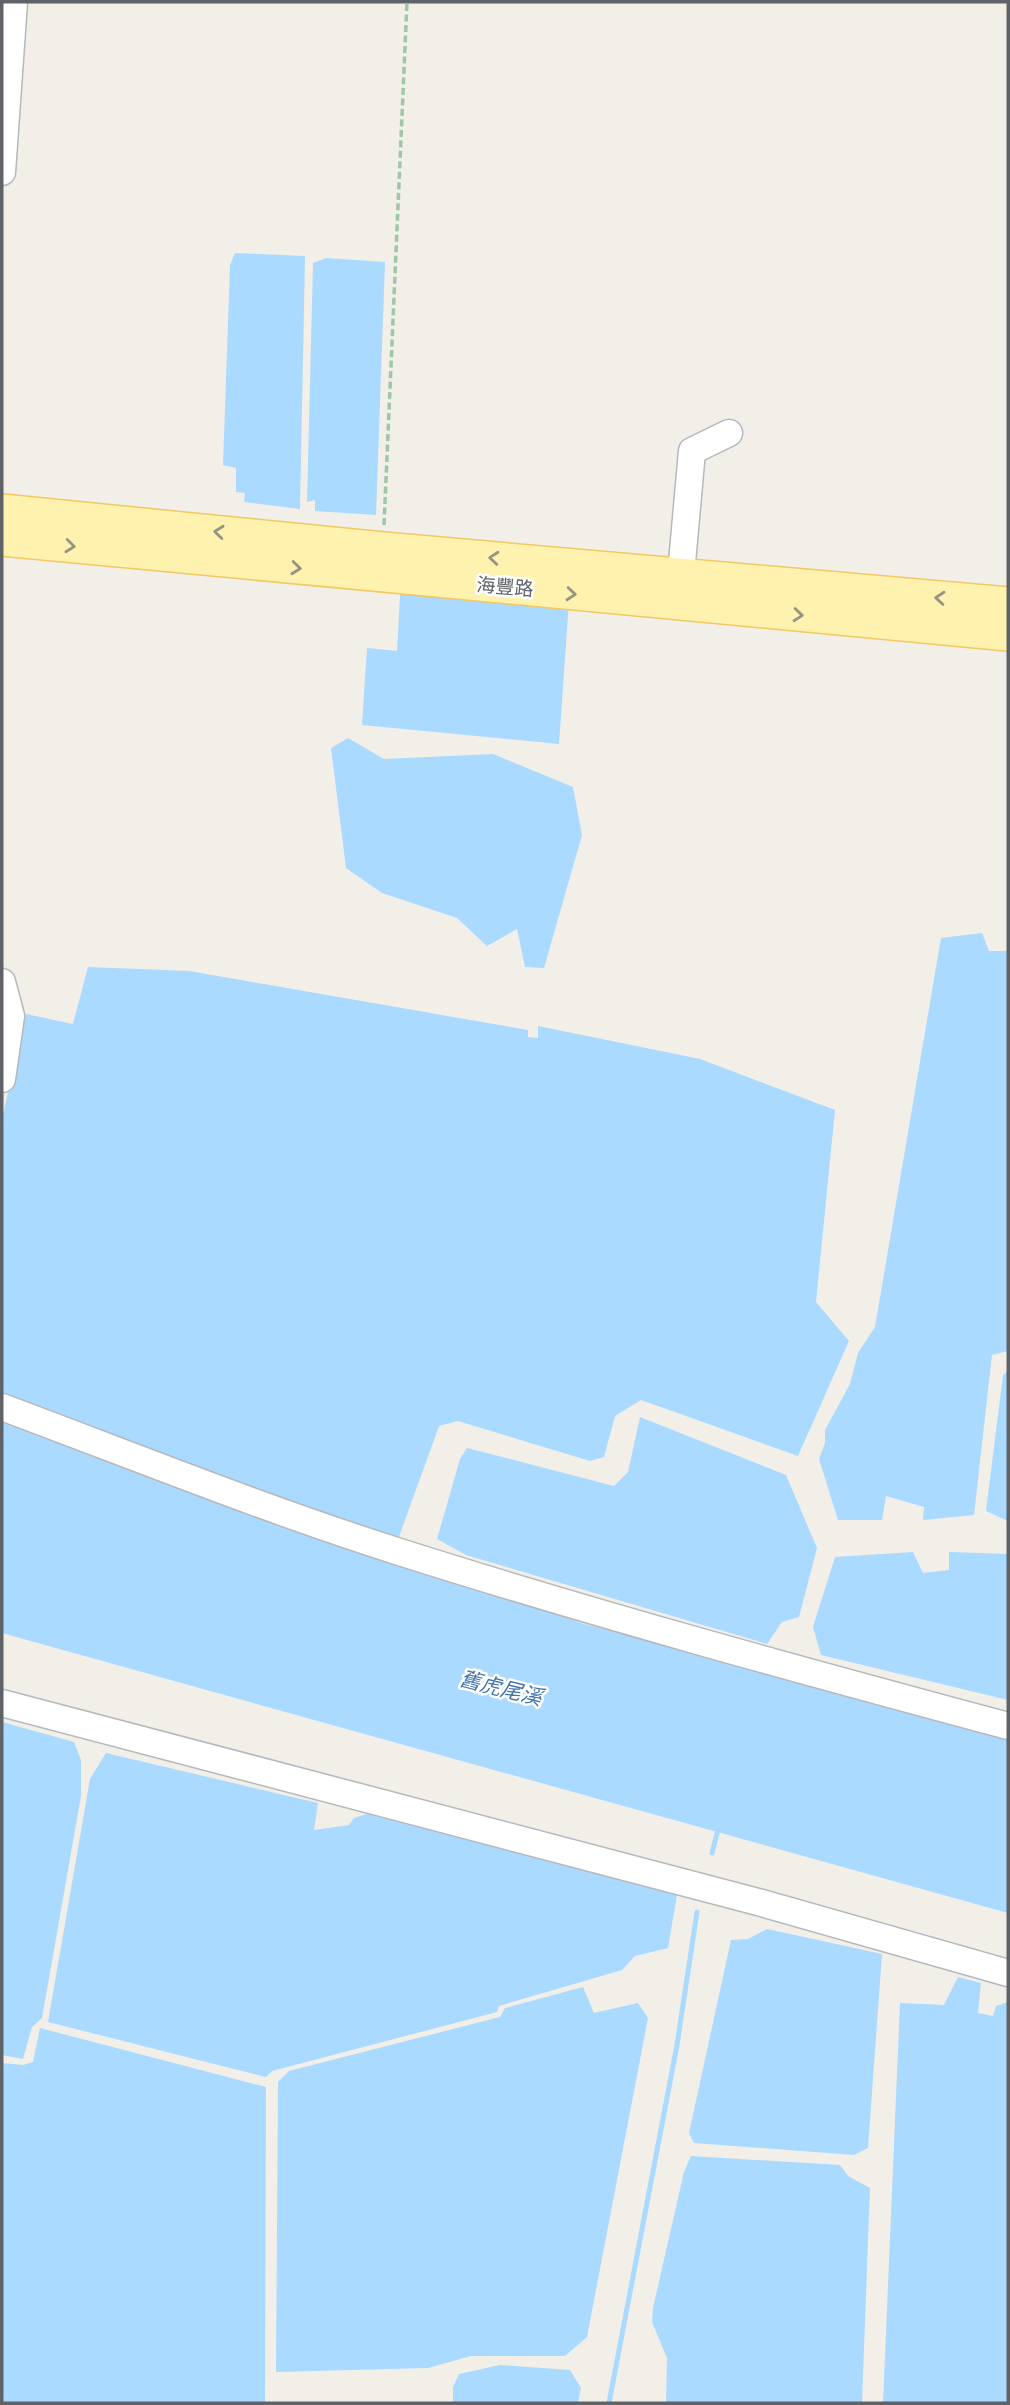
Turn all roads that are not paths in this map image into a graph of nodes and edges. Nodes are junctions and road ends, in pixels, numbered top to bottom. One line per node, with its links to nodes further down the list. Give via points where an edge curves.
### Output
1 (14, 2): 2 (street)
2 (2, 172)
3 (729, 433): 6 (street, via 692,451)
4 (2, 511): 6 (main road, 海豐路, one-way to 4)
5 (2, 539): 8 (main road, 海豐路, one-way to 8)
6 (681, 574): 7 (main road, 海豐路, one-way to 6)
7 (1008, 604)
8 (1008, 634)
9 (2, 982): 10 (street, via 11,1016)
10 (2, 1079)
11 (2, 1407): 13 (street, via 405,1553 788,1667)
12 (2, 1703): 14 (street, via 744,1898)
13 (1008, 1726)
14 (1008, 1973)

